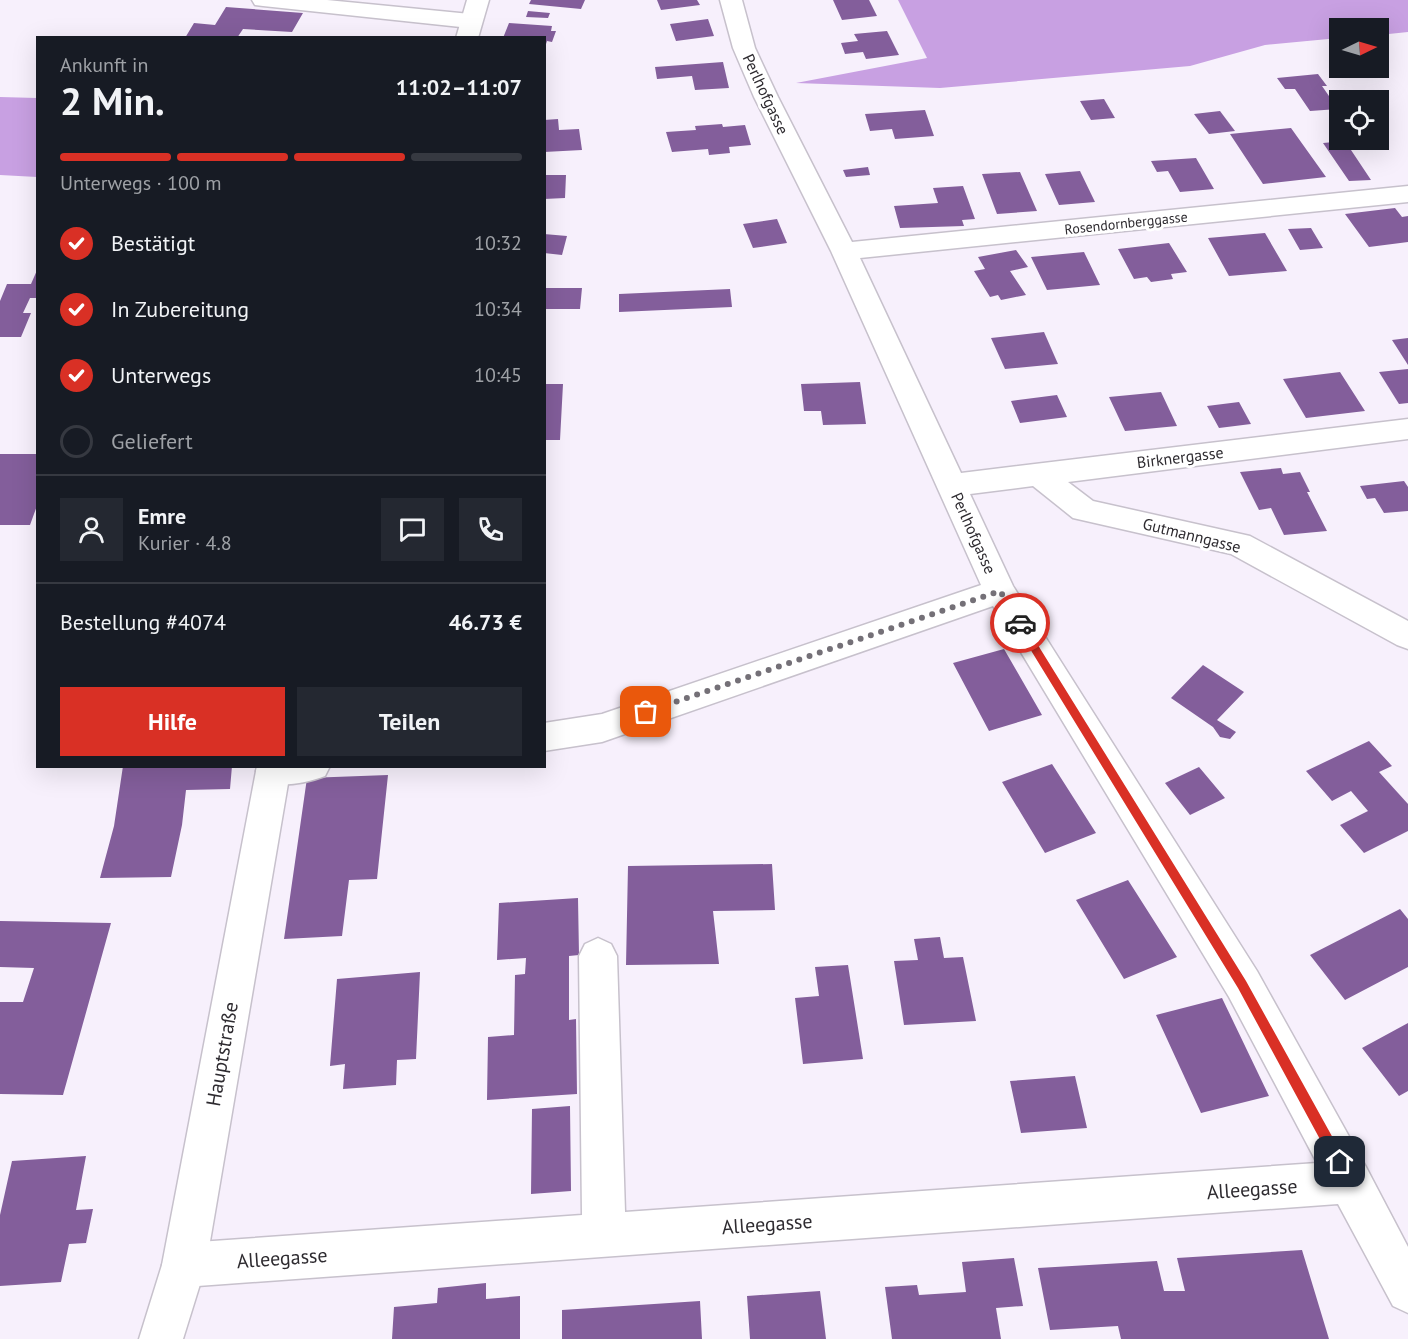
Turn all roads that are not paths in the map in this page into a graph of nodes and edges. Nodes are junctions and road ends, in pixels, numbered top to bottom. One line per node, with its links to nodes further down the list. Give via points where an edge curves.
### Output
1 (263, 0): 4 (street)
2 (478, 0): 4 (street)
3 (730, 0): 6 (street, Perlhofgasse, via 744,48 765,97)
4 (468, 29)
5 (1408, 194): 6 (street, Rosendornberggasse)
6 (844, 251): 9 (street, Perlhofgasse)
7 (1408, 429): 8 (street, Birknergasse)
8 (1038, 474): 9 (street, Birknergasse); 11 (street, Gutmanngasse, via 1084,510 1239,544)
9 (953, 485): 10 (street, Perlhofgasse)
10 (1000, 591): 12 (street, via 602,728); 15 (street, Perlhofgasse, via 1242,984)
11 (1408, 636)
12 (546, 737)
13 (273, 769): 17 (street, Hauptstraße)
14 (598, 956): 16 (street)
15 (1351, 1182): 16 (street, Alleegasse); 18 (street, Perlhofgasse)
16 (604, 1235): 17 (street, Alleegasse)
17 (184, 1265): 19 (street, Hauptstraße)
18 (1408, 1291)
19 (161, 1339)

